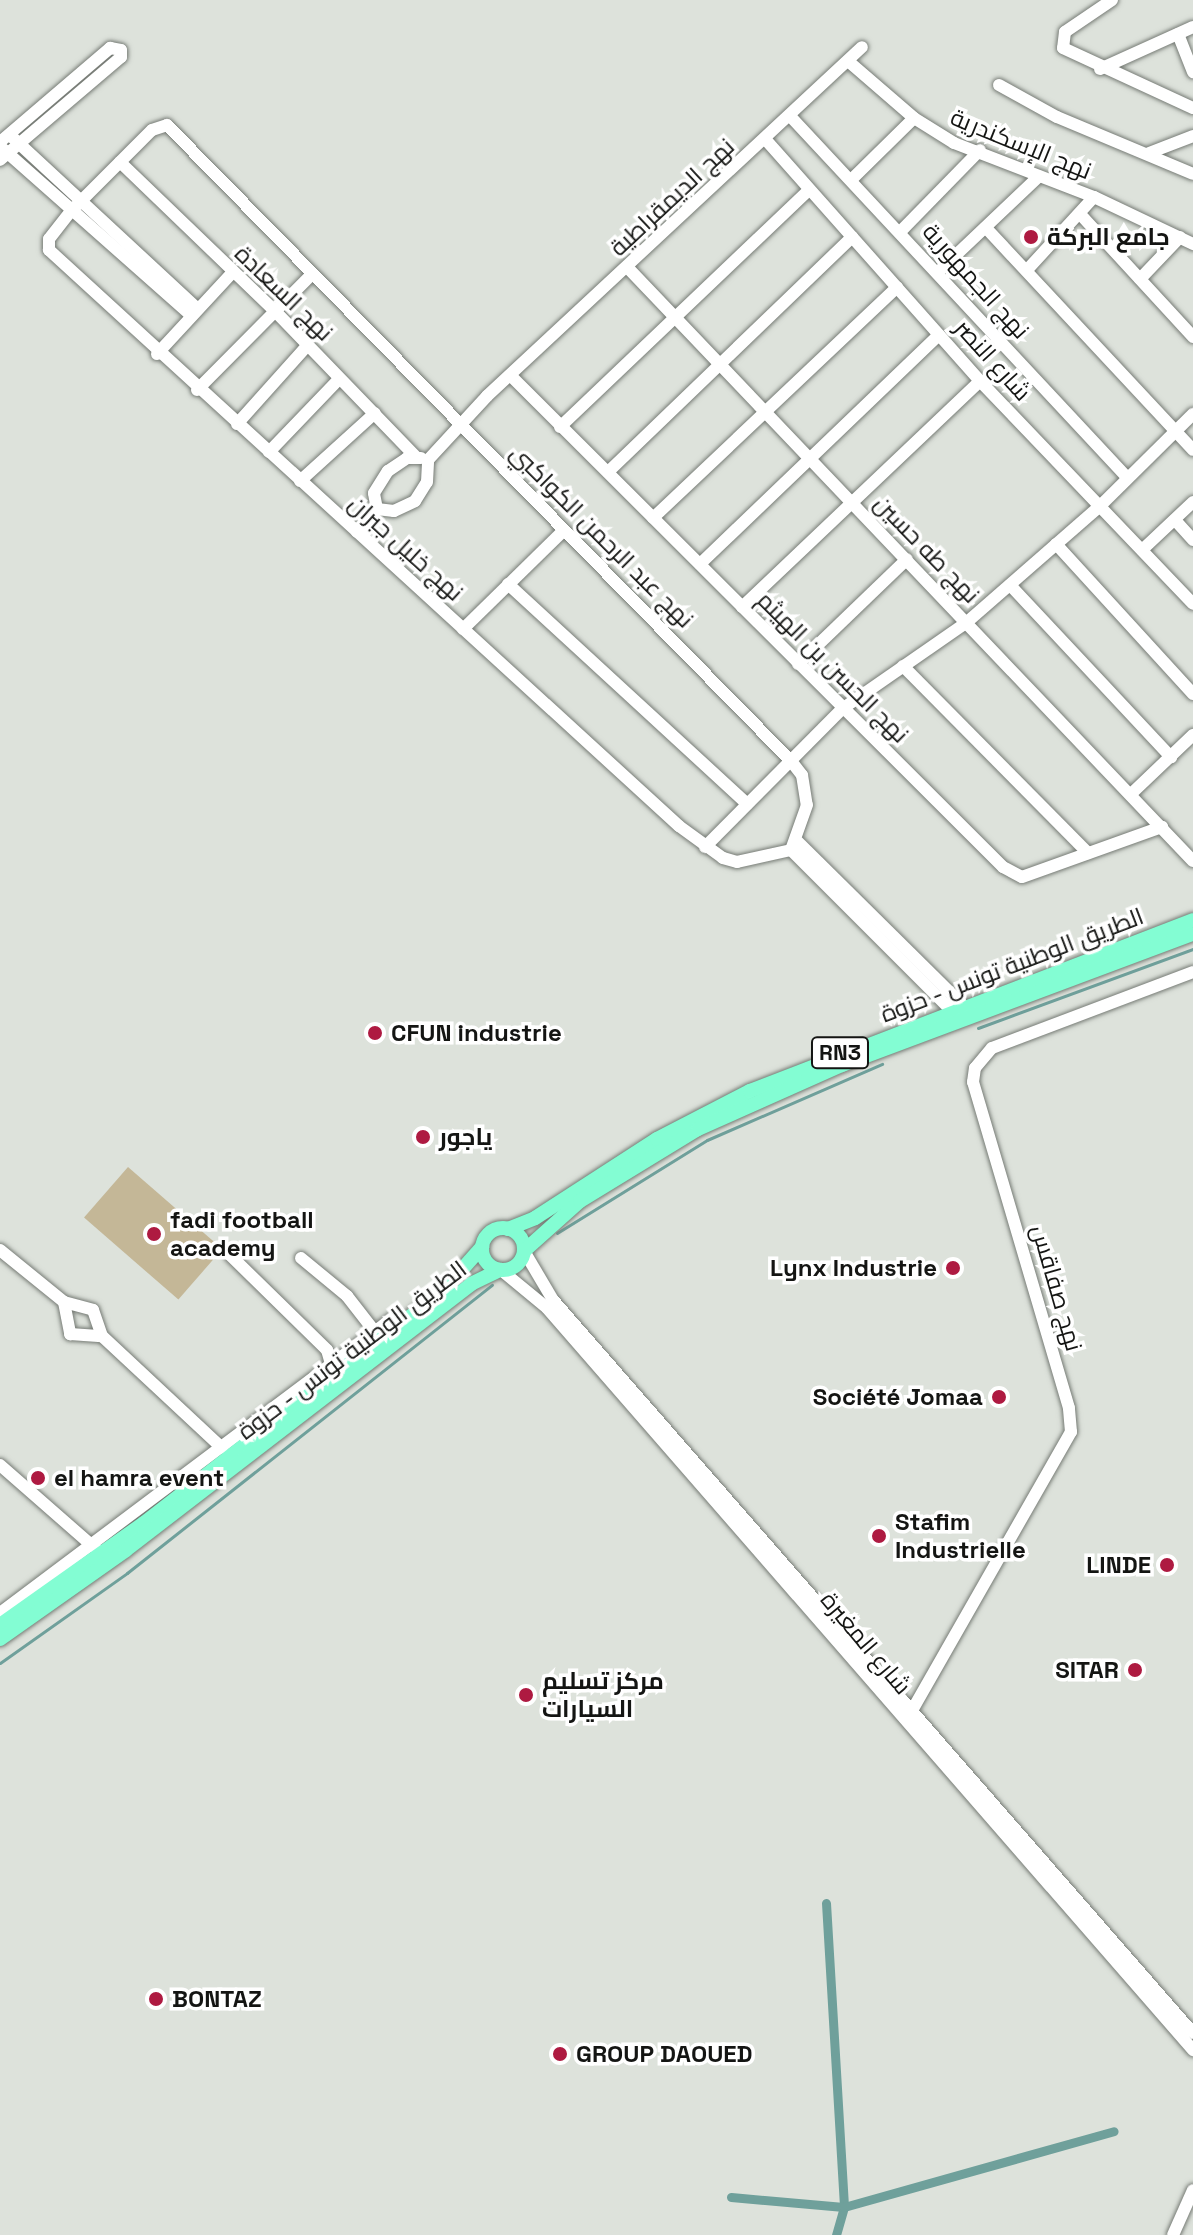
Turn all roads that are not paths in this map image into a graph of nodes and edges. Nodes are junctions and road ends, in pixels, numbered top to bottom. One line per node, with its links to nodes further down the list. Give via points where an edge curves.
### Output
1 (1112, 0): 6 (street, via 1060,40 1064,50)
2 (1193, 27): 3 (street)
3 (1178, 34): 6 (street); 7 (street)
4 (862, 47): 5 (street, نهج الديمقراطية)
5 (848, 61): 10 (street, نهج الديمقراطية); 11 (street, نهج الإسكندرية)
6 (1100, 69): 9 (street)
7 (1193, 72)
8 (999, 85): 16 (street, via 1057,117)
9 (1193, 108)
10 (790, 116): 13 (street, نهج الديمقراطية); 20 (street, نهج الجمهورية)
11 (914, 118): 15 (street, نهج الإسكندرية, via 954,143); 20 (street)
12 (1193, 136): 16 (street)
13 (766, 140): 21 (street, شارع النصر); 30 (street, نهج الديمقراطية)
14 (6, 146): 14 (street, via 121,57 121,50 110,48); 23 (street)
15 (980, 150): 19 (street, نهج الإسكندرية); 26 (street)
16 (1149, 153): 18 (street)
17 (120, 162): 23 (street); 33 (street, نهج السعادة); 34 (street, نهج عبد الرحمن الكواكبي, via 152,130 167,125)
18 (1193, 174)
19 (1039, 176): 22 (street, نهج الإسكندرية); 25 (street)
20 (851, 180): 26 (street, نهج الجمهورية)
21 (809, 190): 27 (street, شارع النصر); 39 (street)
22 (1094, 197): 24 (street); 28 (street, نهج الإسكندرية)
23 (76, 206): 38 (street); 43 (street, نهج خليل جبران, via 49,239 49,250)
24 (1080, 214): 31 (street); 35 (street)
25 (987, 229): 31 (street); 32 (street)
26 (901, 231): 32 (street, نهج الجمهورية)
27 (852, 237): 36 (street, شارع النصر); 44 (street)
28 (1180, 237): 29 (street, نهج الإسكندرية); 35 (street)
29 (1193, 244)
30 (628, 268): 39 (street, نهج طه حسين); 45 (street, نهج الديمقراطية)
31 (1027, 270): 55 (street)
32 (938, 272): 61 (street, نهج الجمهورية)
33 (232, 273): 37 (street, نهج السعادة); 38 (street)
34 (312, 274): 37 (street); 53 (street, نهج عبد الرحمن الكواكبي)
35 (1140, 279): 40 (street)
36 (897, 287): 41 (street, شارع النصر); 49 (street)
37 (274, 310): 42 (street, نهج السعادة); 48 (street)
38 (194, 312): 43 (street)
39 (676, 319): 44 (street, نهج طه حسين); 54 (street)
40 (1191, 330)
41 (939, 335): 47 (street, شارع النصر); 59 (street)
42 (308, 345): 46 (street, نهج السعادة); 52 (street)
43 (157, 354): 48 (street, نهج خليل جبران)
44 (720, 366): 49 (street, نهج طه حسين); 60 (street)
45 (512, 377): 53 (street, نهج الديمقراطية); 54 (street, نهج الحسن بن الهيثم)
46 (339, 379): 50 (street, نهج السعادة); 57 (street)
47 (980, 381): 63 (street); 65 (street, شارع النصر)
48 (197, 390): 52 (street, نهج خليل جبران)
49 (764, 411): 59 (street, نهج طه حسين); 67 (street)
50 (375, 413): 58 (street, نهج السعادة); 62 (street)
51 (1193, 414): 55 (street)
52 (237, 424): 57 (street, نهج خليل جبران)
53 (462, 425): 58 (street, نهج الديمقراطية); 69 (street, نهج عبد الرحمن الكواكبي)
54 (560, 427): 60 (street, نهج الحسن بن الهيثم)
55 (1175, 431): 56 (street); 61 (street)
56 (1193, 450)
57 (269, 452): 62 (street, نهج خليل جبران)
58 (421, 458): 66 (street, نهج الديمقراطية, via 398,463 378,484); 66 (street, via 427,482 415,501 394,511)
59 (809, 458): 63 (street, نهج طه حسين); 75 (street)
60 (608, 472): 67 (street, نهج الحسن بن الهيثم)
61 (1128, 478): 65 (street)
62 (300, 481): 70 (street, نهج خليل جبران)
63 (851, 502): 74 (street, نهج طه حسين); 79 (street)
64 (1193, 502): 68 (street)
65 (1100, 506): 72 (street); 73 (street, شارع النصر)
66 (377, 509): 70 (street)
67 (653, 518): 75 (street, نهج الحسن بن الهيثم)
68 (1175, 520): 71 (street); 73 (street)
69 (563, 531): 76 (street); 88 (street, نهج عبد الرحمن الكواكبي)
70 (357, 532): 81 (street, نهج خليل جبران)
71 (1193, 540)
72 (1056, 544): 77 (street); 84 (street)
73 (1142, 550): 78 (street, شارع النصر)
74 (907, 559): 80 (street, نهج طه حسين); 82 (street)
75 (700, 564): 79 (street, نهج الحسن بن الهيثم)
76 (508, 584): 81 (street); 90 (street)
77 (1010, 585): 80 (street); 87 (street)
78 (1193, 604)
79 (742, 607): 82 (street, نهج الحسن بن الهيثم)
80 (967, 622): 83 (street); 89 (street, نهج طه حسين)
81 (463, 629): 95 (street, نهج خليل جبران)
82 (798, 664): 85 (street, نهج الحسن بن الهيثم)
83 (903, 666): 85 (street); 96 (street)
84 (1193, 694)
85 (842, 709): 88 (street); 96 (street, نهج الحسن بن الهيثم, via 1003,867 1022,877)
86 (1193, 735): 87 (street)
87 (1171, 757): 89 (street)
88 (791, 761): 90 (street); 93 (street, نهج عبد الرحمن الكواكبي, via 807,789)
89 (1131, 794): 91 (street, نهج طه حسين)
90 (747, 804): 95 (street)
91 (1162, 827): 94 (street, نهج طه حسين); 96 (street, نهج الحسن بن الهيثم)
92 (1193, 841): 94 (street)
93 (794, 846): 95 (street, نهج خليل جبران, via 737,862); 101 (street)
94 (1179, 846): 97 (street, نهج طه حسين)
95 (705, 847)
96 (1088, 853)
97 (1193, 861)
98 (1193, 920): 101 (main road, الطريق الوطنية تونس - حزوة / RN3)
99 (1193, 934): 105 (main road, الطريق الوطنية تونس - حزوة / RN3, via 842,1065 710,1124 580,1201)
100 (1193, 972): 120 (street, نهج صفاقس, via 992,1048 975,1068 973,1082 1069,1408 1071,1432)
101 (958, 1008): 102 (main road, الطريق الوطنية تونس - حزوة / RN3, via 725,1103 657,1139 535,1218)
102 (508, 1229): 103 (main road, RN3, via 491,1232); 105 (main road, via 520,1237)
103 (482, 1247): 108 (main road, via 487,1262); 110 (main road, الطريق الوطنية تونس - حزوة / RN3, via 454,1282)
104 (0, 1250): 109 (street)
105 (524, 1251): 108 (main road, RN3, via 516,1265); 120 (street, شارع المغيرة, via 553,1300)
106 (230, 1255): 113 (street, via 327,1350)
107 (301, 1258): 111 (street, via 347,1296)
108 (500, 1270): 119 (main road, الطريق الوطنية تونس - حزوة / RN3, via 471,1284 126,1550); 120 (street, شارع المغيرة, via 547,1308)
109 (64, 1302): 112 (street, via 93,1310); 112 (street, via 70,1334)
110 (406, 1320): 111 (street, via 392,1319); 116 (main road, الطريق الوطنية تونس - حزوة / RN3)
111 (375, 1332): 113 (street)
112 (102, 1336): 114 (street)
113 (331, 1364): 114 (street)
114 (222, 1448): 116 (street)
115 (0, 1465): 116 (street)
116 (96, 1549): 117 (street); 118 (main road, الطريق الوطنية تونس - حزوة / RN3)
117 (0, 1613)
118 (0, 1625)
119 (0, 1639)
120 (909, 1716): 121 (street, شارع المغيرة); 122 (street, شارع المغيرة)
121 (1193, 2033)
122 (1193, 2050)
123 (1193, 2190): 124 (street)
124 (1173, 2235)

